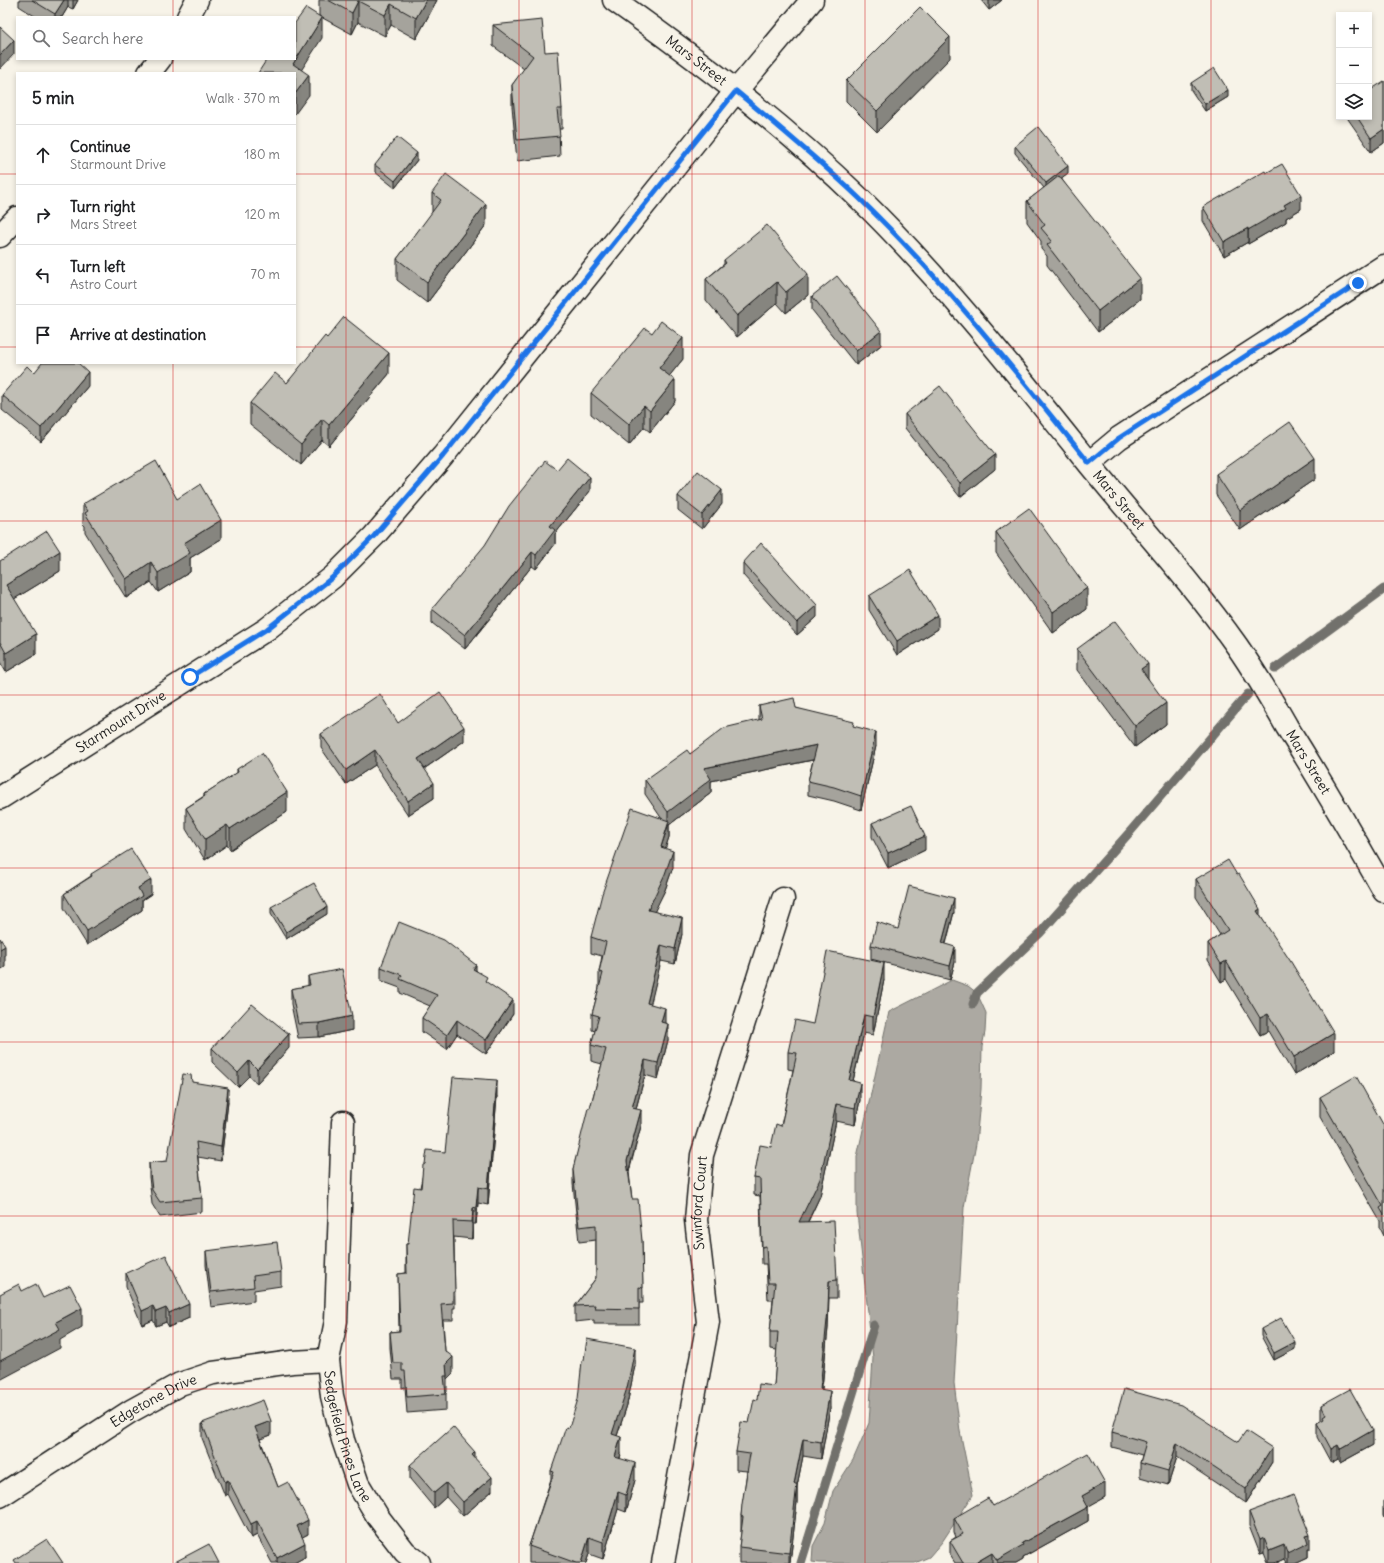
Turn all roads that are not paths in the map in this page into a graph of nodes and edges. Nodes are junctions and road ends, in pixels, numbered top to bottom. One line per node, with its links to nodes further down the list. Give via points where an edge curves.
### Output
1 (197, 0): 4 (street)
2 (614, 0): 7 (street, Mars Street)
3 (812, 0): 7 (street, Starmount Drive)
4 (189, 16)
5 (159, 60): 6 (street)
6 (150, 72)
7 (736, 91): 11 (street, Mars Street, via 806,149 860,199 919,260 980,329); 12 (street, Starmount Drive, via 443,456 374,536 333,577 267,629)
8 (16, 219): 9 (street)
9 (0, 236)
10 (1384, 266): 11 (street, via 1119,438)
11 (1089, 463): 13 (street, Mars Street, via 1237,646)
12 (0, 798)
13 (1384, 891)
14 (783, 899): 19 (street, Swinford Court, via 702,1155 696,1220 708,1322)
15 (343, 1122): 16 (street, Sedgefield Pines Lane, via 336,1321)
16 (328, 1360): 17 (street, Edgetone Drive, via 292,1362 213,1373 180,1384 131,1410); 18 (street, Sedgefield Pines Lane, via 332,1396 358,1484 378,1517 406,1552)
17 (0, 1496)
18 (419, 1563)
19 (663, 1563)

